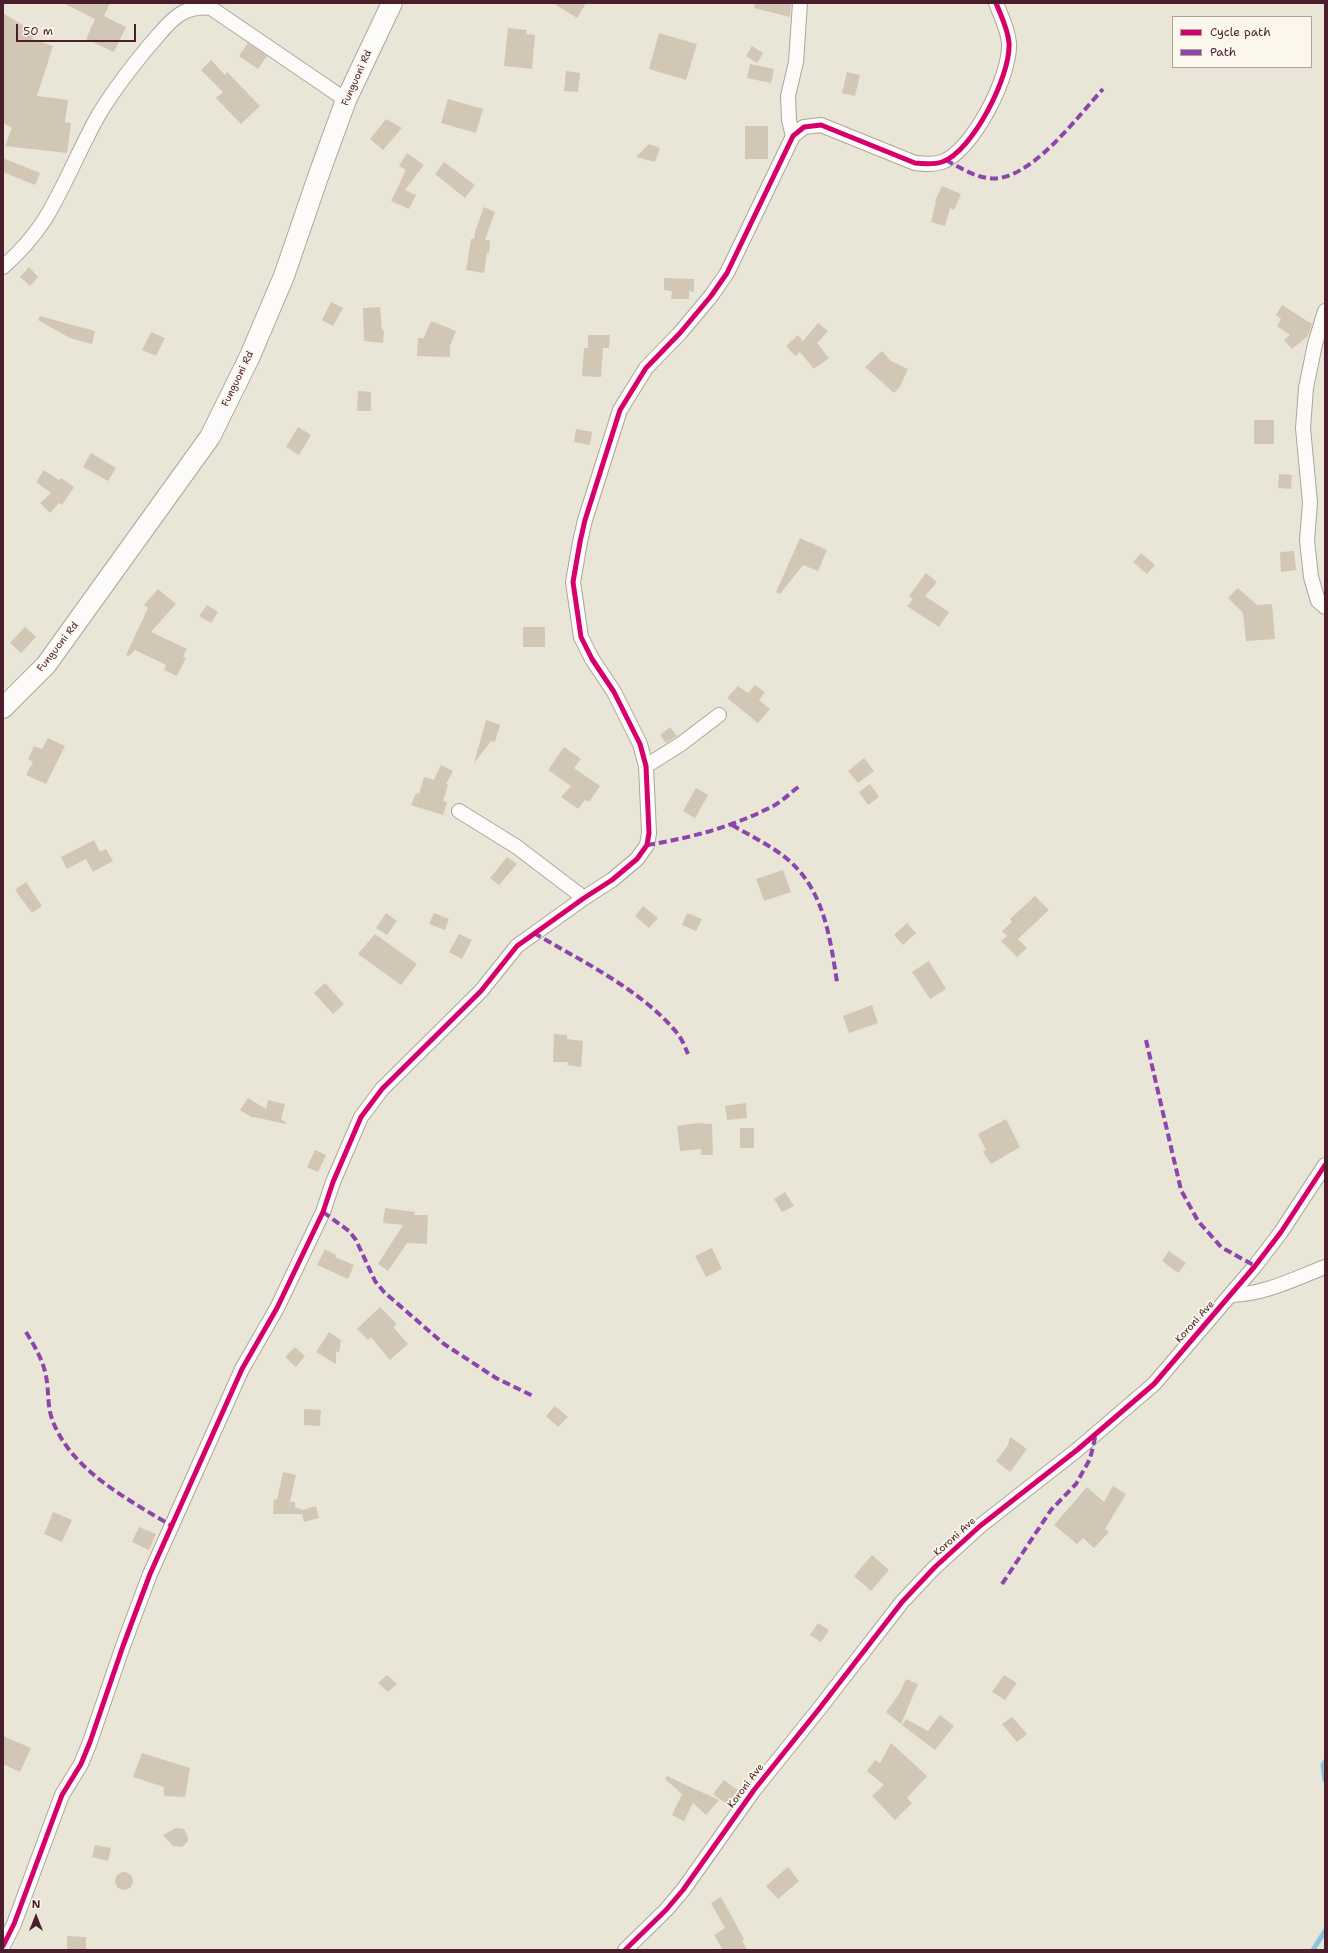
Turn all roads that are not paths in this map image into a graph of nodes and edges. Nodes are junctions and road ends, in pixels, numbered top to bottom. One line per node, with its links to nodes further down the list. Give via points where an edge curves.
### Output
1 (392, 3): 4 (street, Funguoni Rd)
2 (800, 3): 5 (street, via 796,62 788,96 789,120)
3 (996, 3): 5 (street, via 1009,44 1003,75 991,106 974,132 959,150 946,160 931,164 915,163 821,125 804,127)
4 (346, 100): 6 (street, via 211,8 198,6 187,10 165,26 130,68 99,115 44,219 18,253); 9 (street, Funguoni Rd, via 284,276 250,356 210,437 46,665)
5 (794, 136): 11 (street, via 727,273 680,333 646,368 620,410 585,520 573,582 581,637 633,727)
6 (3, 267)
7 (1325, 311): 8 (street, via 1306,388 1303,428 1310,503 1308,540 1312,577 1318,601)
8 (1325, 607)
9 (3, 708)
10 (719, 715): 11 (street, via 681,744)
11 (646, 766): 13 (street, via 649,833 647,846 612,880)
12 (459, 811): 13 (street, via 517,846)
13 (584, 898): 17 (street, via 517,946 482,991 382,1089 362,1117 333,1182 323,1212 277,1308 242,1369 150,1574 90,1742 81,1764 62,1795 14,1924)
14 (1325, 1165): 16 (street, Koroni Ave, via 1281,1232)
15 (1325, 1267): 16 (street, via 1267,1290)
16 (1232, 1295): 18 (street, Koroni Ave, via 1154,1384 1077,1450 980,1526 935,1567 902,1602 754,1790 678,1895)
17 (3, 1946)
18 (625, 1950)

